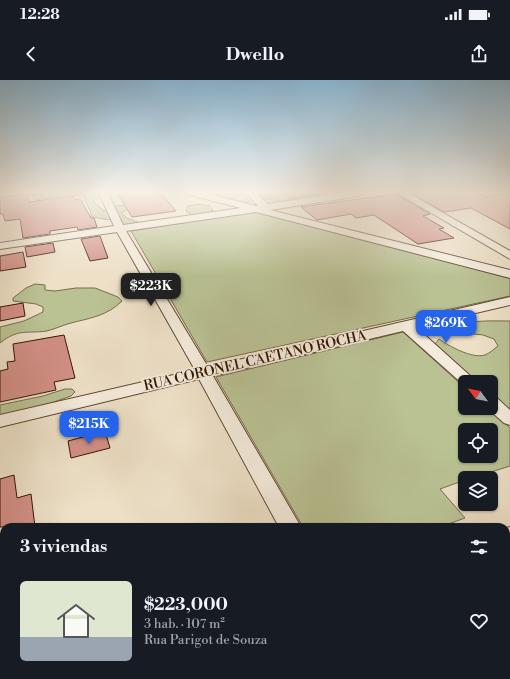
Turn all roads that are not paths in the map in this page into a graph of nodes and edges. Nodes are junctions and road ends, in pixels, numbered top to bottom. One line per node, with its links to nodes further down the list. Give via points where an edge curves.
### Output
1 (116, 221): 5 (street)
2 (177, 221): 5 (street)
3 (307, 221): 8 (street)
4 (449, 221): 7 (street)
5 (120, 229): 6 (street); 11 (street)
6 (0, 246)
7 (510, 256)
8 (510, 274)
9 (510, 301): 10 (street, RUA CORONEL CAETANO ROCHA)
10 (406, 326): 11 (street, RUA CORONEL CAETANO ROCHA); 12 (street)
11 (204, 373): 15 (street, RUA CORONEL CAETANO ROCHA); 16 (street)
12 (461, 375)
13 (498, 408): 14 (street)
14 (510, 419)
15 (0, 421)
16 (288, 523)

